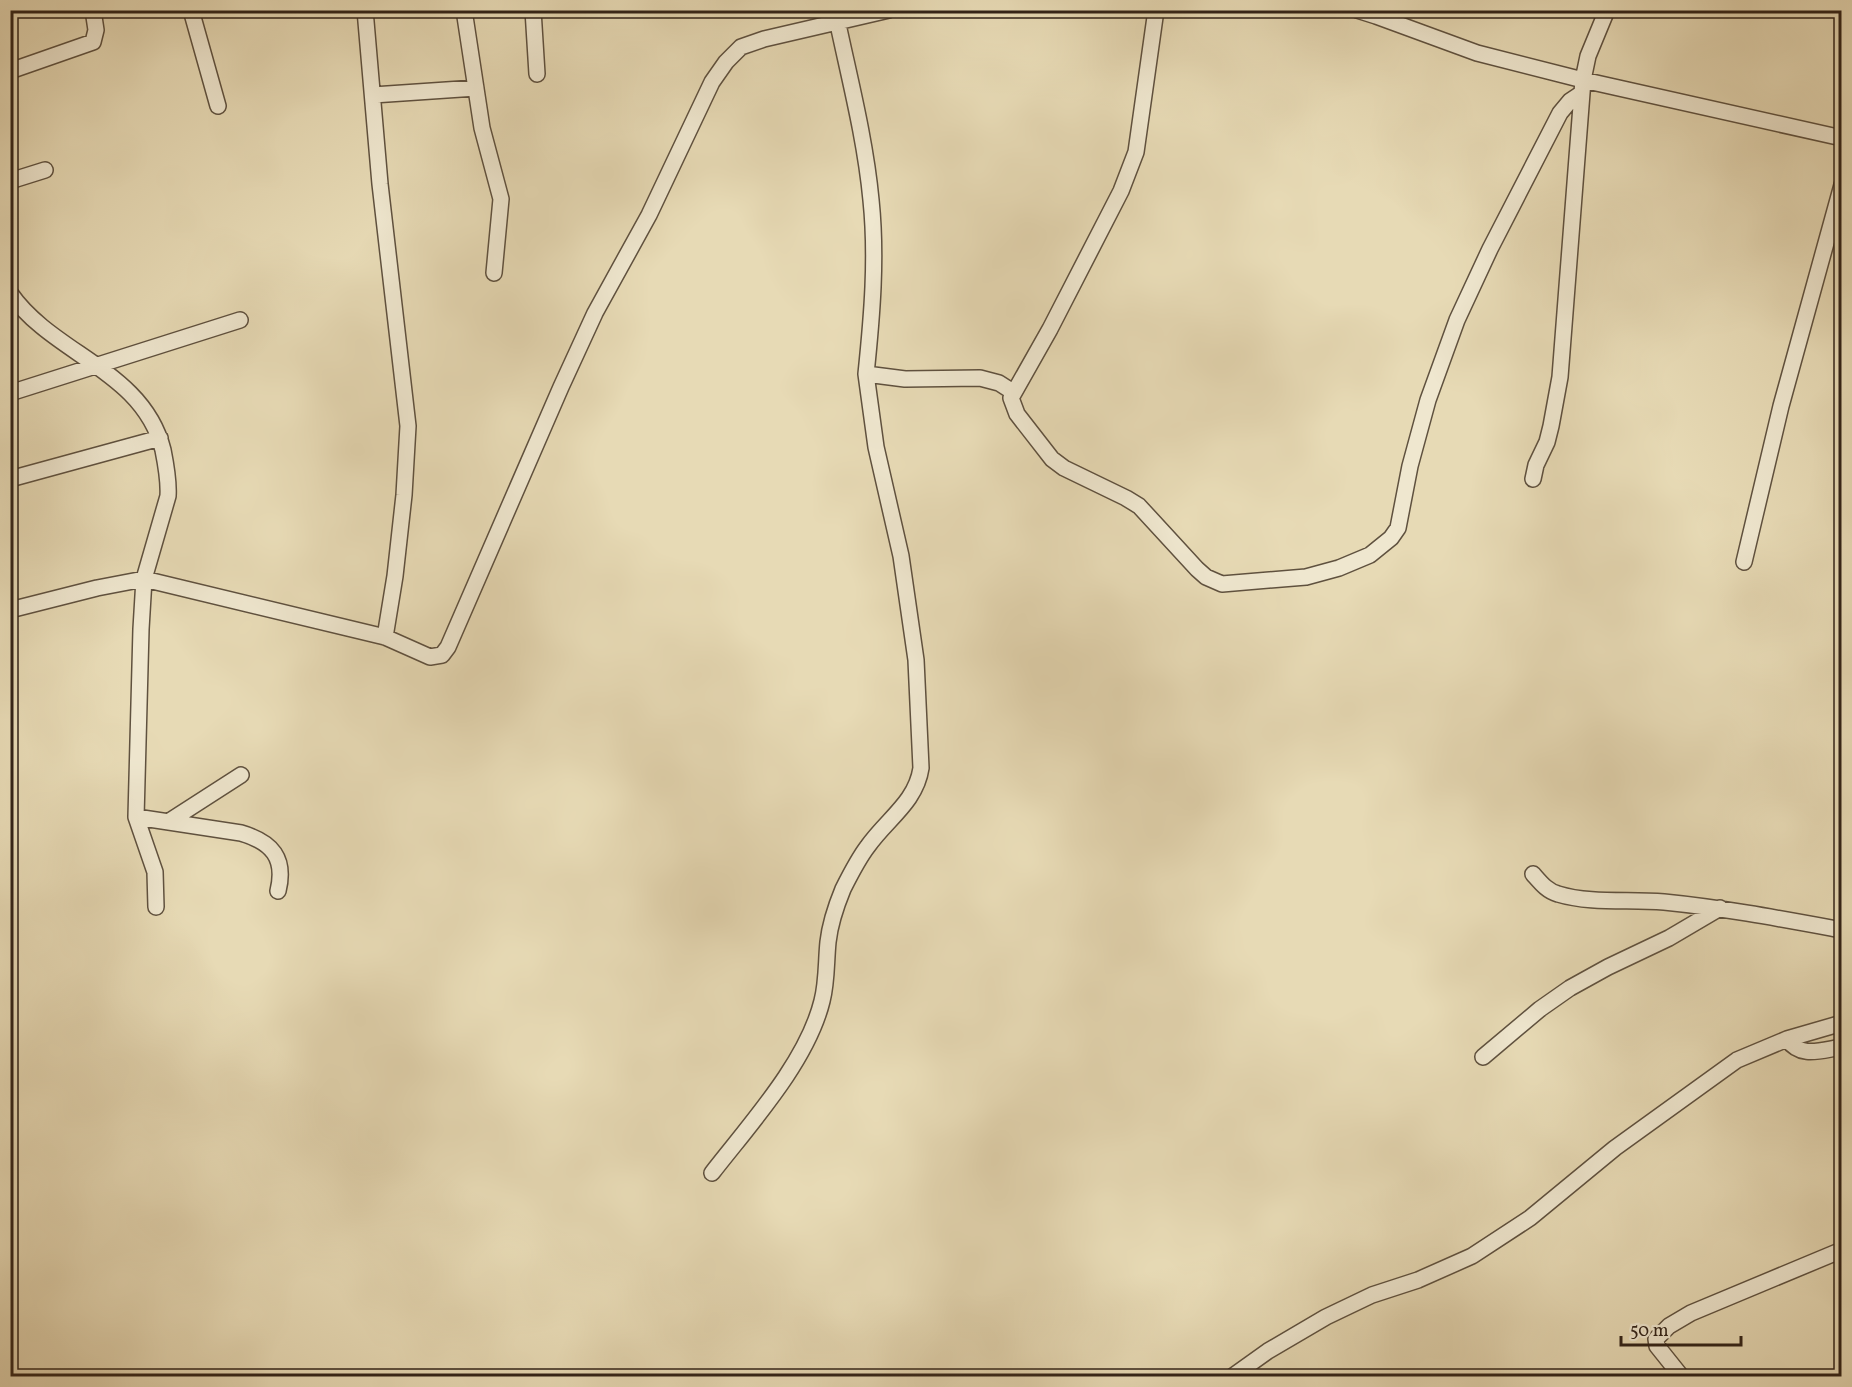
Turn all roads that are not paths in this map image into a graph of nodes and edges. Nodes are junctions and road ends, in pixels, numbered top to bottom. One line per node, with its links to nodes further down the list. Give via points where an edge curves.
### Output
1 (93, 10): 12 (street, via 93,42)
2 (191, 10): 17 (street)
3 (365, 10): 16 (street)
4 (464, 10): 15 (street)
5 (533, 10): 13 (street)
6 (889, 10): 11 (street)
7 (1156, 10): 27 (street, via 1136,152 1121,191)
8 (1357, 10): 10 (street)
9 (1607, 10): 14 (street, via 1588,56)
10 (1377, 13): 14 (street, via 1477,53)
11 (836, 17): 26 (street, via 871,200 873,297); 35 (street, via 741,47 726,62 712,82 576,355 448,647 442,655 430,657)
12 (10, 71)
13 (537, 74)
14 (1582, 86): 18 (street); 27 (street, via 1560,113 1471,289 1428,400 1398,528 1370,555 1306,577 1235,584 1214,582 1139,506 1052,459 1017,414 1011,398); 31 (street, via 1560,377 1549,434)
15 (476, 88): 16 (street); 22 (street, via 488,155 501,199)
16 (373, 95): 35 (street, via 408,426 403,506)
17 (218, 106)
18 (1842, 138)
19 (45, 170): 20 (street)
20 (10, 181)
21 (1842, 184): 32 (street, via 1781,406)
22 (494, 273)
23 (10, 293): 25 (street, via 38,324)
24 (240, 320): 25 (street)
25 (98, 365): 28 (street); 29 (street, via 140,404)
26 (866, 374): 27 (street, via 905,379 980,378); 48 (street, via 876,447 901,556 916,660 919,780 908,801 868,845 843,890 828,940 822,1002 801,1052)
27 (1013, 392)
28 (10, 393)
29 (160, 438): 30 (street); 33 (street, via 168,496)
30 (10, 479)
31 (1533, 479)
32 (1744, 562)
33 (144, 579): 34 (street); 35 (street); 37 (street)
34 (10, 610)
35 (385, 637)
36 (241, 775): 38 (street)
37 (136, 817): 38 (street); 41 (street, via 155,872)
38 (168, 822): 40 (street, via 255,837 281,865)
39 (1533, 874): 42 (street, via 1551,892 1565,896)
40 (278, 891)
41 (156, 907)
42 (1720, 908): 43 (street); 47 (street, via 1570,988)
43 (1842, 930)
44 (1842, 1023): 45 (street)
45 (1787, 1039): 46 (street, via 1800,1051); 50 (street, via 1721,1071 1615,1148 1530,1218 1472,1256 1326,1317)
46 (1842, 1047)
47 (1483, 1057)
48 (712, 1173)
49 (1842, 1250): 51 (street, via 1691,1313 1669,1326 1656,1339 1657,1346)
50 (1233, 1377)
51 (1681, 1377)

